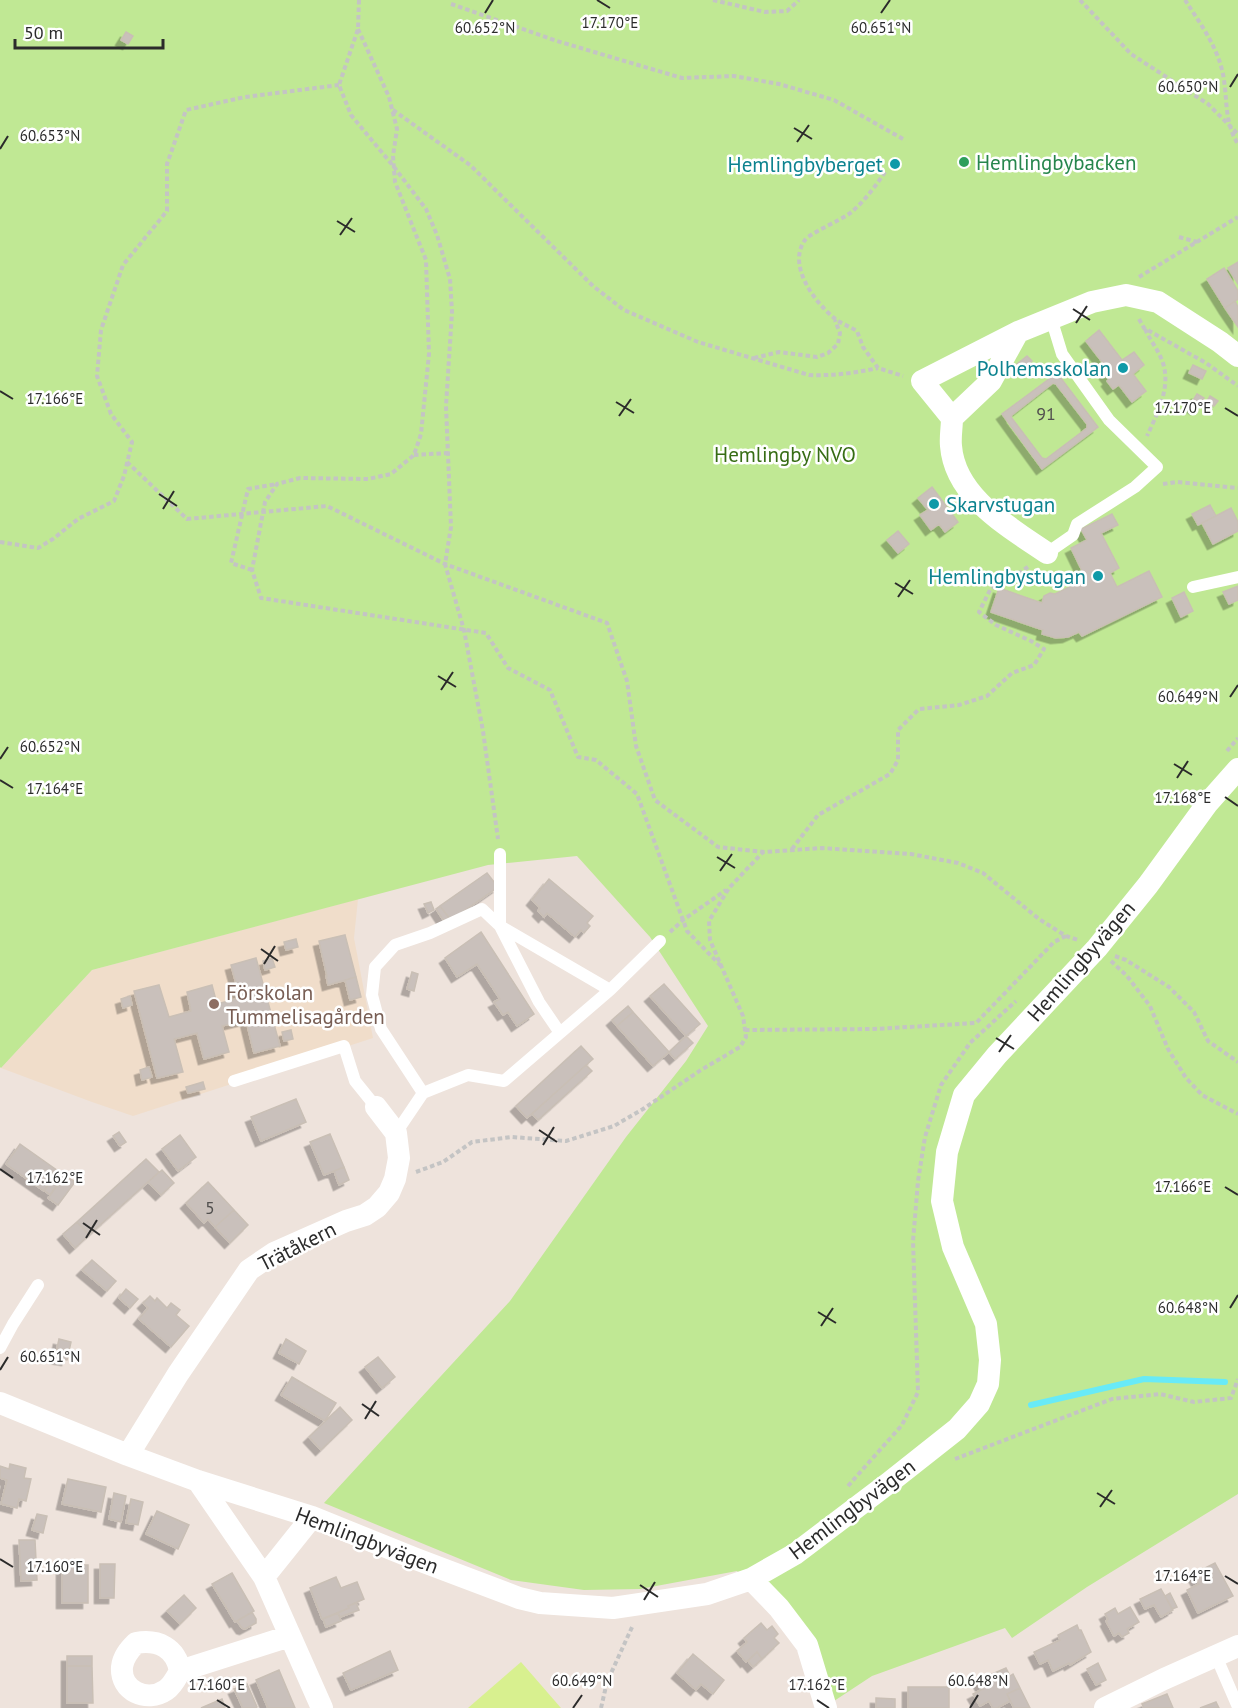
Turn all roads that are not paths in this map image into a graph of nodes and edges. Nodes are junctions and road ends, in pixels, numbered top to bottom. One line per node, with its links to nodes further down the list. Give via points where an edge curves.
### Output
1 (1051, 318): 2 (street); 3 (street, via 1092,302 1126,295 1158,302); 5 (lane, via 1062,354 1109,420 1157,467 1135,487 1077,524 1073,535)
2 (1018, 332): 4 (street, via 991,381); 4 (street, via 922,381)
3 (1238, 356)
4 (952, 418): 5 (street, via 951,447 959,475 977,501)
5 (1047, 553)
6 (1238, 577): 7 (lane)
7 (1193, 587)
8 (1230, 763): 25 (street, Hemlingbyvägen, via 1207,804 1148,885 1088,944 964,1095 946,1152 942,1201 952,1247 986,1324 988,1384 979,1404 957,1429 890,1482 795,1554)
9 (500, 854): 10 (lane)
10 (500, 926): 12 (lane); 13 (lane, via 539,1002); 15 (lane, via 482,909 395,945 375,967 372,996 381,1029)
11 (660, 941): 12 (lane)
12 (610, 990): 13 (lane)
13 (560, 1033): 15 (lane, via 504,1081 468,1075)
14 (234, 1081): 16 (lane, via 344,1046 355,1081)
15 (423, 1093): 17 (lane)
16 (376, 1107): 17 (street)
17 (396, 1133): 21 (street, Trätåkern, via 399,1158 389,1193 365,1215 274,1253 249,1270)
18 (38, 1285): 19 (lane)
19 (0, 1348)
20 (0, 1403): 21 (street, Hemlingbyvägen)
21 (128, 1455): 22 (street, Hemlingbyvägen)
22 (198, 1481): 23 (street, Hemlingbyvägen); 24 (street)
23 (312, 1516): 24 (street); 25 (street, Hemlingbyvägen, via 416,1559 540,1603 613,1608 707,1594)
24 (264, 1577): 26 (street)
25 (751, 1579): 33 (street, via 807,1646)
26 (290, 1636): 29 (street); 32 (street)
27 (1238, 1646): 28 (street)
28 (1216, 1656): 30 (street); 31 (lane)
29 (180, 1671)
30 (1118, 1705)
31 (1238, 1707)
32 (322, 1708)
33 (826, 1708)

